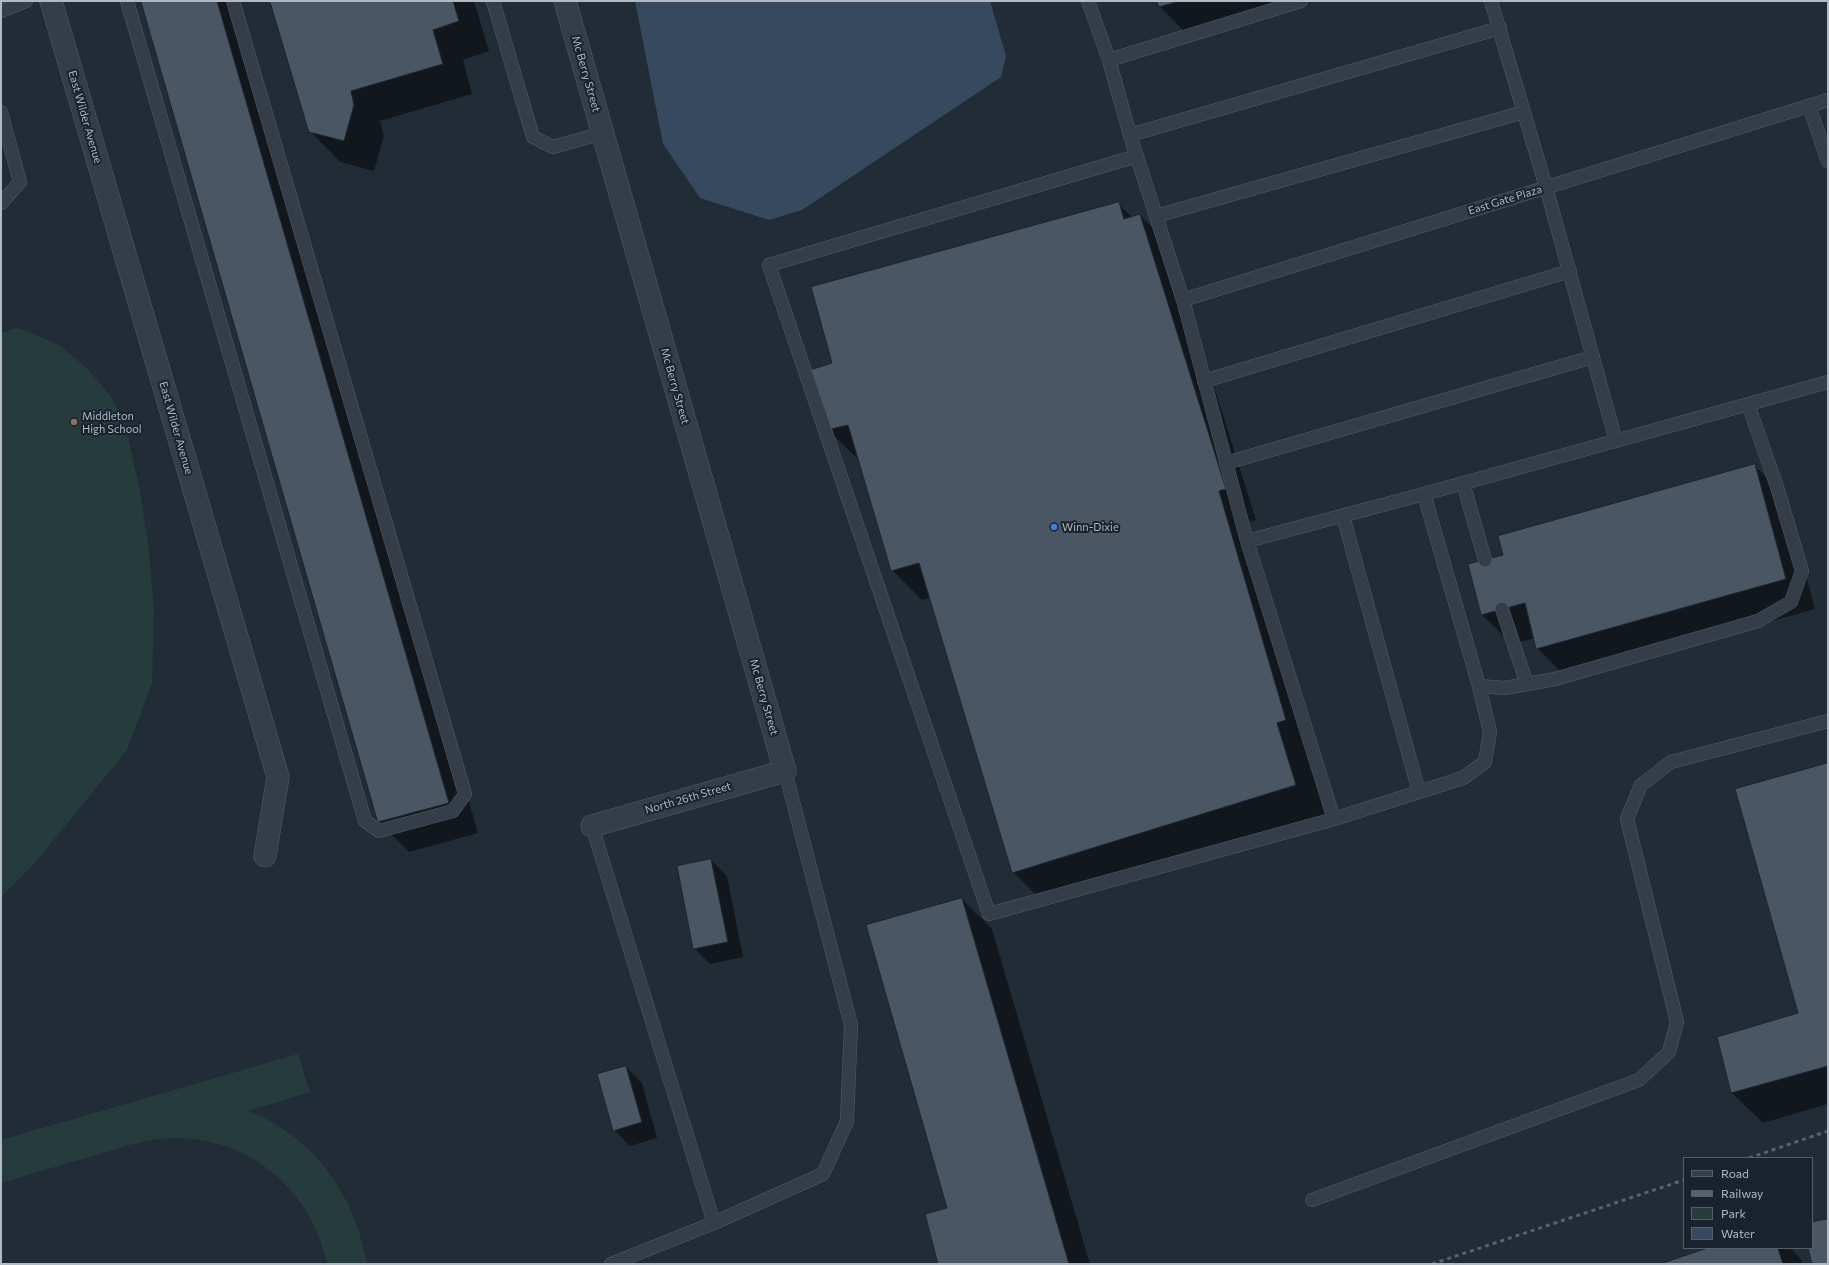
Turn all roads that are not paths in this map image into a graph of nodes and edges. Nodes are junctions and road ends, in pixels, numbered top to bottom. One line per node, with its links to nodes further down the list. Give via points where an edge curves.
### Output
1 (26, 1): 10 (lane)
2 (51, 1): 45 (street, East Wilder Avenue, via 278,777)
3 (127, 1): 4 (lane, via 365,821 379,831 453,811 465,794)
4 (233, 1)
5 (493, 1): 17 (lane, via 533,137 553,147)
6 (565, 1): 17 (street, Mc Berry Street)
7 (1088, 1): 12 (lane)
8 (1301, 1): 12 (lane)
9 (1491, 1): 11 (lane)
10 (1, 11)
11 (1500, 28): 15 (lane); 18 (lane)
12 (1109, 60): 18 (lane)
13 (1828, 100): 14 (lane, East Gate Plaza)
14 (1809, 106): 20 (lane); 21 (lane, East Gate Plaza)
15 (1524, 112): 21 (lane); 23 (lane)
16 (1, 115): 22 (lane, via 20,182)
17 (603, 133): 41 (street, Mc Berry Street)
18 (1130, 135): 19 (lane)
19 (1137, 156): 23 (lane); 43 (lane, via 768,265 989,914)
20 (1828, 161)
21 (1546, 187): 24 (lane); 25 (lane, East Gate Plaza)
22 (1, 204)
23 (1156, 216): 25 (lane)
24 (1570, 271): 26 (lane); 27 (lane)
25 (1183, 300): 27 (lane)
26 (1593, 357): 30 (lane); 31 (lane)
27 (1204, 380): 31 (lane)
28 (1828, 382): 29 (lane)
29 (1748, 404): 30 (lane); 38 (lane, via 1802,571 1791,602 1758,621 1555,679)
30 (1616, 441): 32 (lane)
31 (1226, 463): 35 (lane)
32 (1463, 483): 33 (lane); 36 (lane)
33 (1424, 494): 34 (lane); 39 (lane)
34 (1343, 516): 35 (lane); 42 (lane)
35 (1247, 541): 43 (lane)
36 (1485, 560)
37 (1502, 609): 38 (lane)
38 (1527, 684): 39 (lane, via 1505,688)
39 (1479, 686): 42 (lane, via 1490,732 1485,762 1464,778)
40 (1828, 721): 46 (lane, via 1671,762 1641,785 1627,819 1677,1022 1669,1052 1659,1062 1639,1080)
41 (785, 771): 44 (street, North 26th Street); 47 (lane, via 851,1025 848,1121 823,1174)
42 (1420, 792): 43 (lane)
43 (1334, 819)
44 (592, 826): 47 (lane)
45 (265, 856)
46 (1312, 1200)
47 (714, 1223): 48 (lane)
48 (611, 1264)

